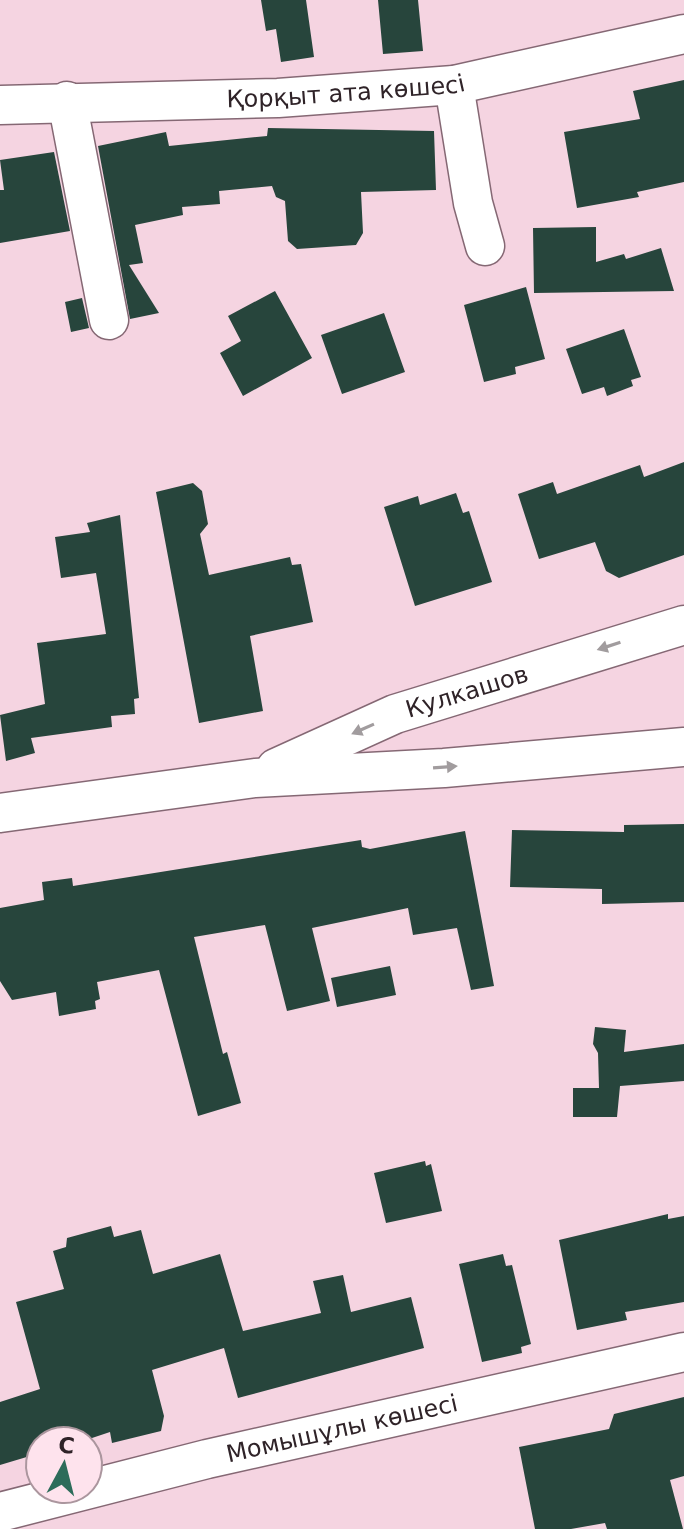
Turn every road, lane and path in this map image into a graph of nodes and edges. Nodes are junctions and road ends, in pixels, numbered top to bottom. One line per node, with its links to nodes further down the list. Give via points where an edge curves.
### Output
1 (684, 34): 2 (street, Қорқыт ата көшесі)
2 (454, 85): 3 (street, Қорқыт ата көшесі, via 278,98); 5 (street)
3 (67, 101): 4 (street, Қорқыт ата көшесі); 6 (street)
4 (0, 105)
5 (485, 246)
6 (109, 320)
7 (684, 625): 9 (street, Кулкашов, one-way to 9, via 395,714)
8 (684, 747): 9 (street, Кулкашов, one-way to 8)
9 (255, 778): 10 (street, Кулкашов)
10 (0, 813)
11 (684, 1352): 12 (street, Момышұлы көшесі, via 207,1459)
12 (0, 1512)

